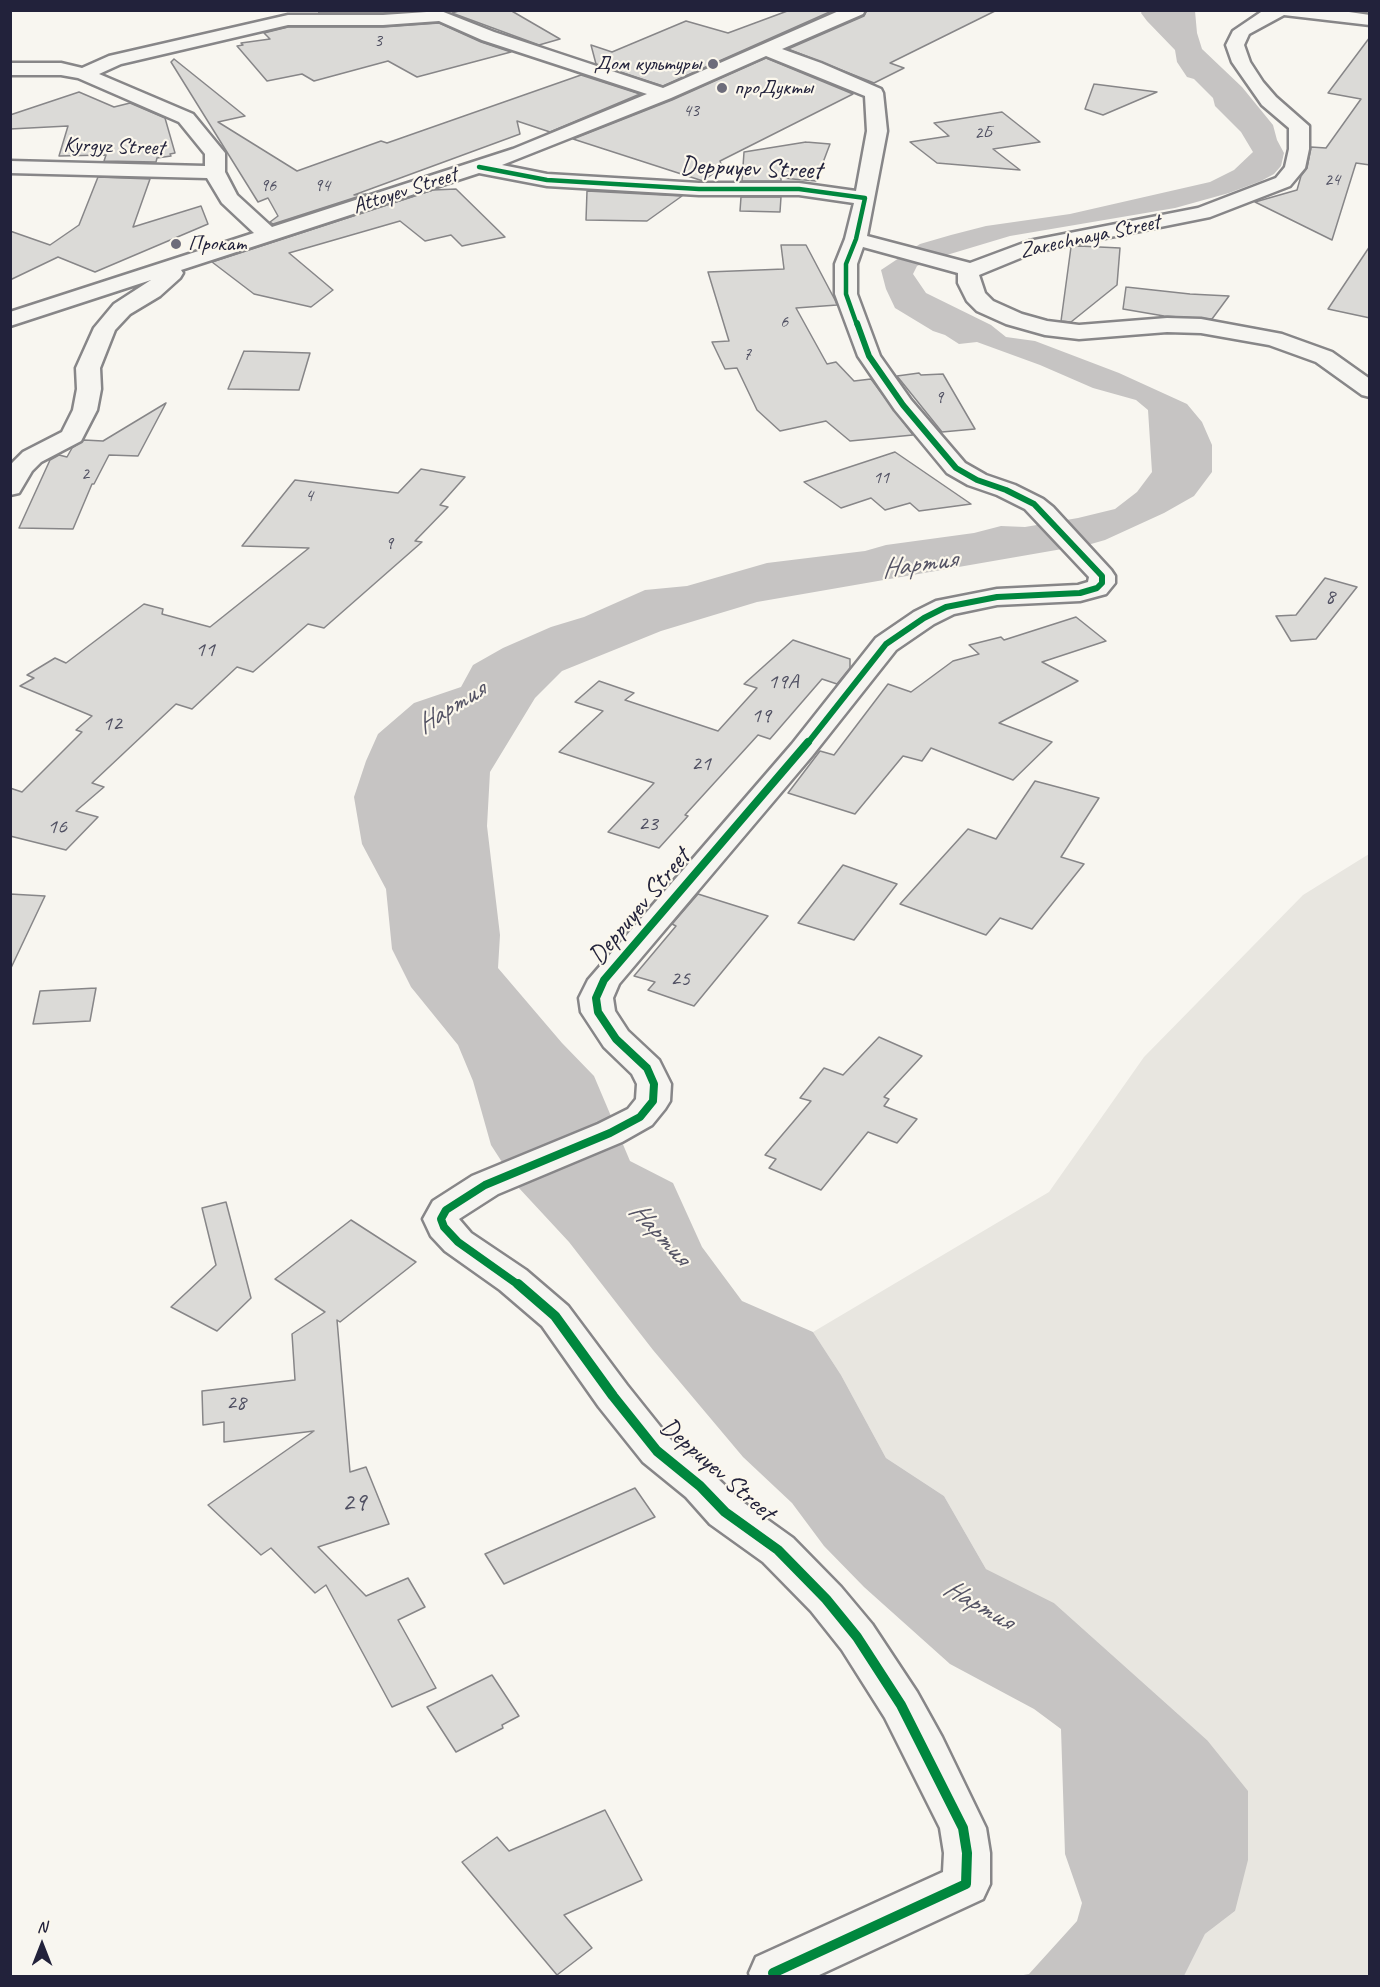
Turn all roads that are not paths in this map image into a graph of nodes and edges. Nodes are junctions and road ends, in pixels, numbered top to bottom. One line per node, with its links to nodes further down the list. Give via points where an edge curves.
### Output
1 (857, 10): 6 (street, Attoyev Street)
2 (1281, 10): 17 (street, Zarechnaya Street, via 1242,31 1235,45 1256,85 1299,126 1295,168 1283,182 1203,213 1045,243)
3 (1286, 10): 5 (street)
4 (284, 15): 8 (street, via 115,60); 9 (street, via 383,20 441,16 540,54)
5 (1370, 20)
6 (766, 50): 9 (street, Attoyev Street); 13 (street, via 874,93 878,131)
7 (10, 69): 8 (street, via 61,69)
8 (84, 74): 12 (street, via 186,118 215,153)
9 (664, 94): 11 (street, Attoyev Street)
10 (10, 167): 12 (street, Kyrgyz Street)
11 (478, 167): 13 (street, Deppuyev Street, via 548,180 699,189 799,189); 14 (street, Attoyev Street)
12 (215, 172): 14 (street, via 230,199)
13 (865, 198): 15 (street, Deppuyev Street)
14 (270, 235): 16 (street, Attoyev Street)
15 (856, 239): 17 (street); 21 (street, Deppuyev Street, via 846,264 845,284 869,356 903,405 956,468 1034,504 1095,566 1102,583 1072,594 997,597 960,603 924,618 886,644 802,750 610,974 596,998 598,1012 616,1039 647,1068 654,1084 653,1101 640,1117 610,1133 485,1185 446,1210 441,1219 444,1227 474,1254 532,1295 555,1317 657,1451 725,1512 794,1564 856,1637 911,1724 963,1828 966,1884)
16 (182, 261): 18 (street, Attoyev Street); 20 (street, via 163,283 122,309 105,328 88,369 85,410 72,436 32,457)
17 (971, 270): 19 (street, via 968,275 975,296 985,306 1021,321 1079,332 1167,325 1244,332 1316,353)
18 (10, 319)
19 (1370, 390)
20 (10, 488)
21 (773, 1973)

